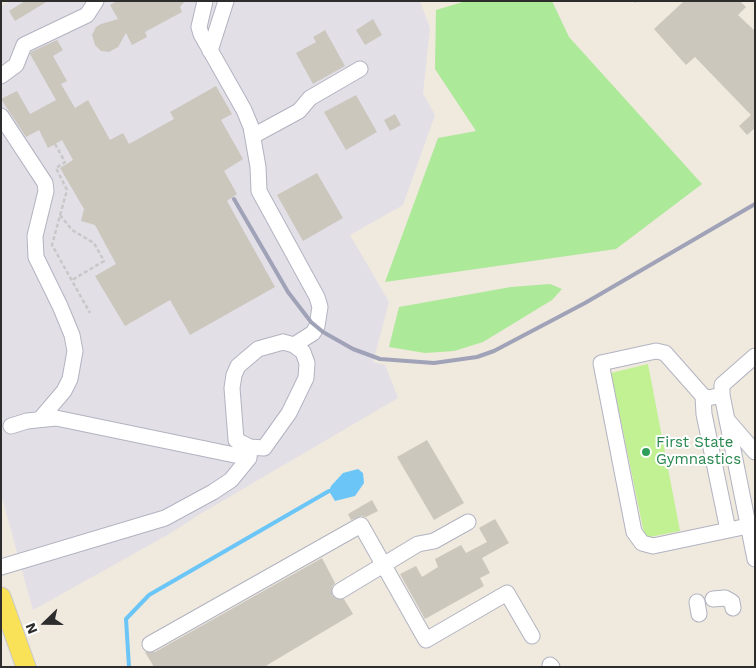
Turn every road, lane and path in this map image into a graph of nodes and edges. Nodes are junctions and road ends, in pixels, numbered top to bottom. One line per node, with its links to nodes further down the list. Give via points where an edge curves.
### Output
1 (96, 1): 6 (street, via 87,15 24,45 16,65)
2 (205, 1): 4 (street, via 200,27)
3 (226, 1): 4 (street)
4 (210, 50): 8 (street, via 244,110)
5 (360, 69): 8 (street, via 310,98 299,111)
6 (1, 76)
7 (1, 116): 17 (street, via 45,183 35,236 36,257 72,335 75,351 70,379 64,391)
8 (252, 136): 13 (street, via 259,191 320,307 320,318 313,333)
9 (55, 144): 10 (path, via 65,162 56,168 67,190)
10 (60, 215): 11 (path, via 52,245); 11 (path, via 72,230 94,243 104,261)
11 (72, 280): 12 (path)
12 (90, 313)
13 (294, 345): 20 (street, via 303,352 307,363 300,394 264,448); 20 (street, via 283,342 258,349 238,366 234,375 236,440)
14 (755, 356): 15 (street, via 722,385)
15 (722, 395): 16 (street); 18 (street)
16 (703, 396): 24 (street); 24 (street, via 665,353 656,351 601,363 634,532 642,543 653,546)
17 (41, 418): 19 (street); 20 (street, via 71,420)
18 (728, 421): 21 (street); 23 (street)
19 (4, 426)
20 (250, 452): 27 (street, via 230,480 165,518)
21 (755, 452)
22 (468, 522): 26 (street)
23 (748, 526): 24 (street); 25 (street)
24 (728, 530)
25 (755, 559)
26 (383, 564): 28 (street); 32 (street, via 426,640 507,593); 33 (street, via 361,525 229,604)
27 (1, 567)
28 (340, 591)
29 (1, 597): 34 (main road)
30 (713, 599): 31 (street, via 725,598 732,602)
31 (733, 608)
32 (532, 636)
33 (150, 644)
34 (26, 667)

